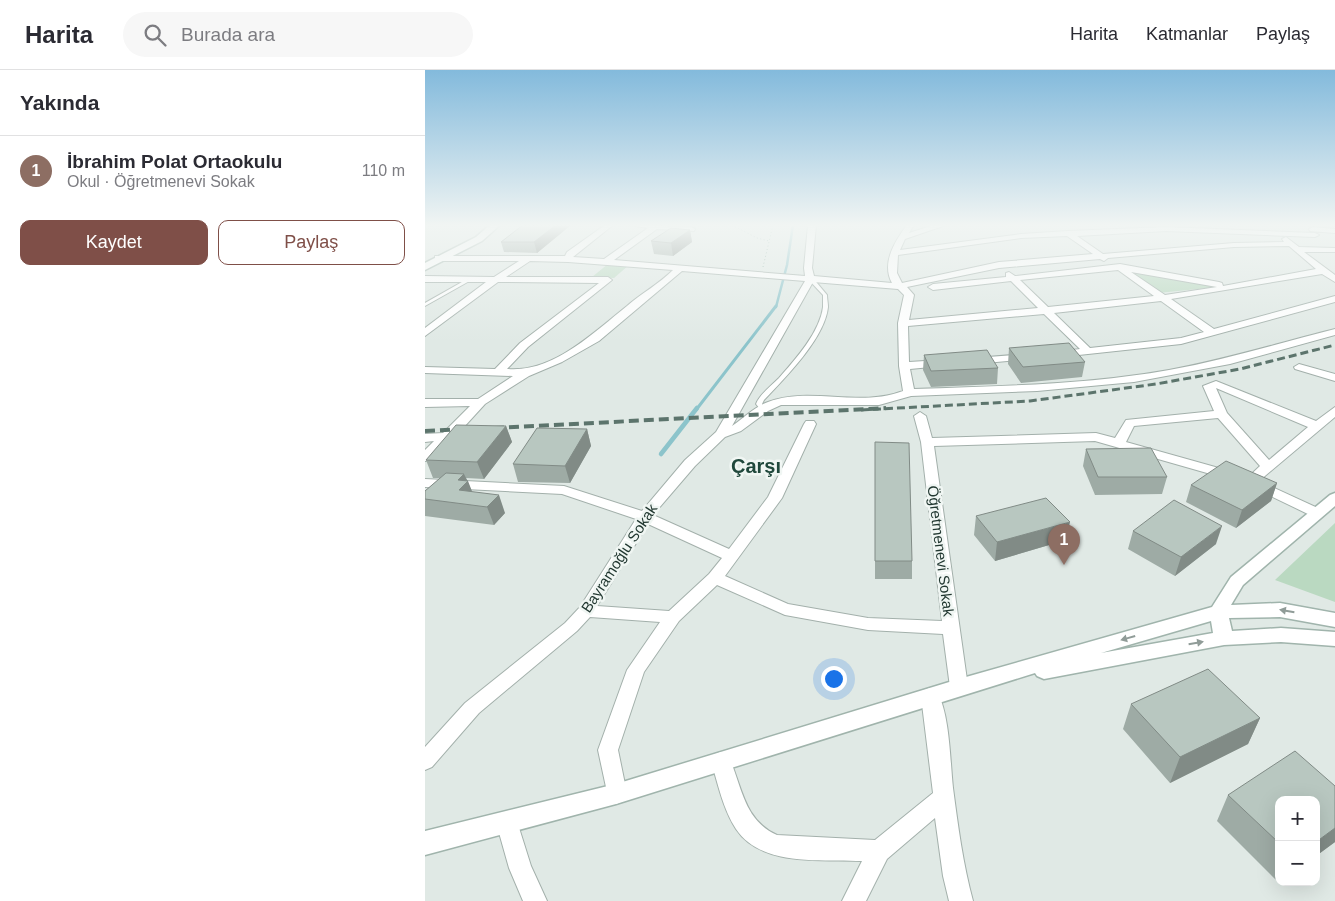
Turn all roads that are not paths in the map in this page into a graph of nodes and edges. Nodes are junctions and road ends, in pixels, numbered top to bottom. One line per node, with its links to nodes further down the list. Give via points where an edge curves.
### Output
1 (521, 264): 16 (street)
2 (604, 264): 18 (street)
3 (629, 264): 11 (street)
4 (808, 264): 13 (street)
5 (894, 264): 21 (street, via 893,274)
6 (1022, 264): 9 (street)
7 (1114, 264): 10 (street)
8 (1315, 264): 12 (street)
9 (999, 266): 17 (street); 21 (street)
10 (1120, 267): 17 (street); 20 (street); 22 (street)
11 (680, 268): 13 (street); 35 (street, via 595,339)
12 (1323, 271): 19 (street); 20 (street)
13 (808, 277): 21 (street); 40 (lane, via 825,295 824,314 793,365 761,399 759,404); 46 (street, Bayramoğlu Sokak, via 793,315)
14 (425, 279): 15 (street)
15 (471, 279): 16 (street); 24 (lane)
16 (496, 279): 18 (street); 27 (street)
17 (1013, 279): 21 (street); 25 (street)
18 (579, 280): 33 (street, via 608,280 524,345)
19 (1335, 280)
20 (1233, 287): 22 (street)
21 (902, 288): 26 (street, via 909,299)
22 (1159, 297): 25 (street); 29 (street)
23 (1335, 299): 29 (street)
24 (425, 305)
25 (1044, 311): 26 (street); 30 (street)
26 (903, 323): 31 (street)
27 (426, 332)
28 (1335, 332): 37 (street, via 1255,355 1143,377)
29 (1213, 333): 30 (street, via 1181,342)
30 (1089, 352): 31 (street)
31 (904, 366): 37 (street)
32 (1299, 367): 36 (street)
33 (499, 372): 34 (street); 35 (street)
34 (427, 373)
35 (525, 374): 38 (street)
36 (1335, 378)
37 (909, 393): 40 (street, via 891,400 789,402)
38 (481, 402): 39 (street); 47 (street)
39 (425, 403)
40 (762, 408): 46 (street, via 736,429)
41 (1335, 411): 45 (street)
42 (1221, 414): 45 (street, via 1209,386 1216,384); 50 (street, via 1129,423); 52 (street)
43 (920, 416): 49 (street, Öğretmenevi Sokak)
44 (810, 424): 58 (street, via 775,498)
45 (1317, 426): 52 (street)
46 (721, 434): 57 (street, Bayramoğlu Sokak, via 690,463)
47 (449, 436): 48 (street); 51 (street)
48 (425, 438)
49 (927, 442): 50 (street, via 1095,437); 64 (street, Öğretmenevi Sokak)
50 (1118, 444): 53 (street)
51 (425, 458)
52 (1268, 467): 53 (street)
53 (1251, 481): 56 (street)
54 (425, 484): 57 (street, via 564,490)
55 (1335, 498): 56 (main road)
56 (1317, 513): 61 (main road, via 1237,581)
57 (645, 517): 58 (street); 60 (street, Bayramoğlu Sokak)
58 (731, 556): 59 (street)
59 (715, 578): 62 (street); 64 (street, via 785,608 868,624)
60 (586, 611): 62 (street); 69 (street, Bayramoğlu Sokak, via 478,702)
61 (1217, 612): 63 (main road, one-way to 61, via 1280,610); 65 (main road); 67 (main road, one-way to 67)
62 (673, 617): 71 (street, via 636,670 608,750)
63 (1335, 620)
64 (951, 628): 67 (street, Öğretmenevi Sokak)
65 (1224, 638): 66 (main road, via 1281,634); 67 (main road, one-way to 65)
66 (1335, 639)
67 (959, 687): 68 (main road)
68 (930, 696): 70 (main road); 72 (street, via 941,750)
69 (425, 761)
70 (721, 761): 71 (main road); 75 (street, via 744,825 763,842 790,848)
71 (616, 794): 73 (main road)
72 (945, 797): 75 (street); 78 (street, via 949,852)
73 (507, 822): 74 (main road); 76 (street, via 520,868)
74 (425, 843)
75 (879, 851): 77 (street)
76 (535, 901)
77 (854, 901)
78 (961, 901)

